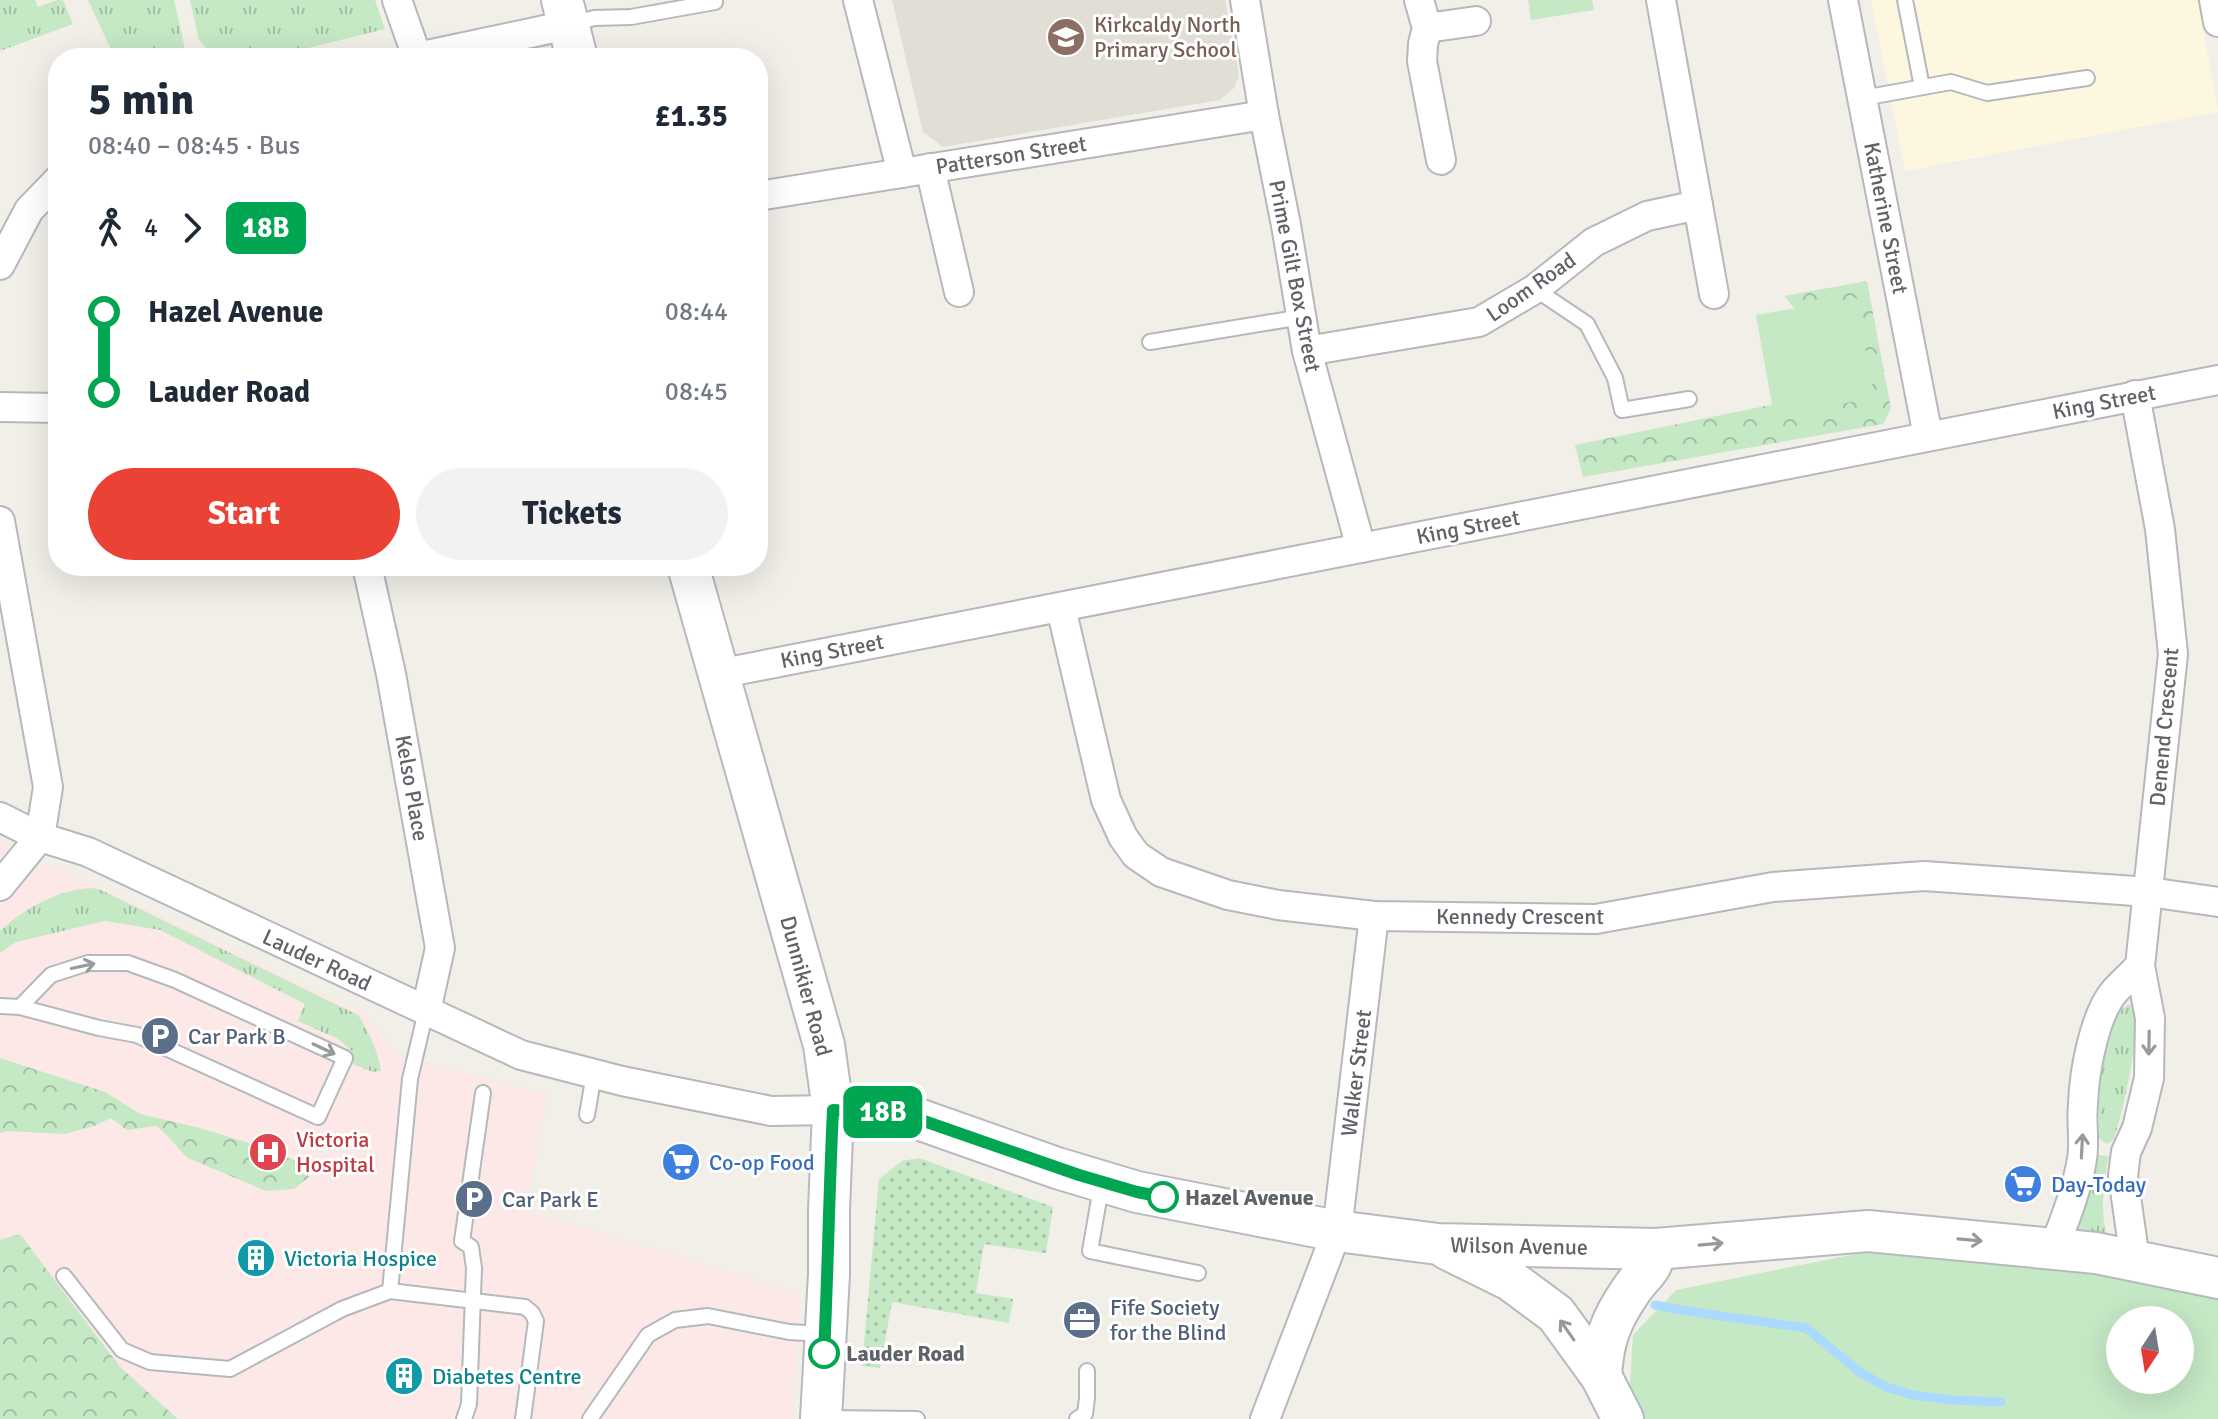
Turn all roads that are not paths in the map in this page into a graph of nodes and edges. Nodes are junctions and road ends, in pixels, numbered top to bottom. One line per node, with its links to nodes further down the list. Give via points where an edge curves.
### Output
1 (397, 0): 14 (street)
2 (858, 0): 22 (street)
3 (1245, 0): 19 (street, Prime Gilt Box Street)
4 (1419, 0): 13 (street)
5 (1661, 0): 25 (street)
6 (1843, 0): 18 (street, Katherine Street)
7 (1905, 0): 17 (lane)
8 (2214, 0): 11 (street)
9 (715, 2): 12 (lane, via 594,18)
10 (1476, 21): 13 (street)
11 (2218, 22)
12 (569, 28): 15 (street)
13 (1427, 28): 20 (street, via 1422,61)
14 (412, 48)
15 (466, 48)
16 (2087, 78): 17 (lane, via 1987,93 1951,82)
17 (1922, 87): 18 (lane)
18 (1863, 98): 38 (street, Katherine Street)
19 (1264, 115): 21 (street, Patterson Street); 30 (street, Prime Gilt Box Street)
20 (1441, 160)
21 (930, 168): 22 (street, Patterson Street); 28 (street)
22 (902, 173): 24 (street, Patterson Street)
23 (48, 190): 26 (street, via 29,210)
24 (768, 194)
25 (1698, 205): 27 (street, Loom Road, via 1647,216 1594,242); 29 (street)
26 (0, 265)
27 (1535, 289): 32 (street, Loom Road, via 1479,322); 35 (lane, via 1587,324 1615,378 1622,410)
28 (959, 292)
29 (1714, 294)
30 (1302, 317): 31 (lane); 32 (street, Prime Gilt Box Street)
31 (1150, 342)
32 (1307, 351): 40 (street, Prime Gilt Box Street)
33 (2218, 380): 34 (street, King Street)
34 (2135, 395): 38 (street, King Street); 48 (street, Denend Crescent, via 2160,529 2173,654)
35 (1689, 399)
36 (0, 407): 37 (street)
37 (48, 408)
38 (1928, 436): 40 (street, King Street)
39 (0, 521): 46 (street, via 48,787)
40 (1361, 548): 43 (street, King Street)
41 (369, 576): 54 (street, Kelso Place, via 440,948)
42 (691, 576): 44 (street, Dunnikier Road)
43 (1061, 608): 44 (street, King Street); 50 (street, Kennedy Crescent, via 1106,800 1136,855 1161,872 1228,895)
44 (718, 674): 57 (street, Dunnikier Road, via 821,1030)
45 (0, 817): 46 (street, Lauder Road)
46 (40, 837): 47 (street); 54 (street, Lauder Road, via 88,852)
47 (0, 886)
48 (2149, 892): 49 (street, Kennedy Crescent); 50 (street, Kennedy Crescent, via 1924,876 1773,887 1596,919); 51 (street, Denend Crescent)
49 (2218, 902)
50 (1374, 916): 60 (street, Walker Street)
51 (2140, 966): 62 (street, one-way to 51, via 2081,1162 2082,1105 2093,1043 2112,994); 64 (street, Denend Crescent, one-way to 64, via 2150,1018 2149,1078 2123,1176)
52 (0, 1006): 53 (lane)
53 (20, 1007): 53 (lane, one-way to 53, via 51,975 88,963 128,963 345,1058 318,1117 137,1035)
54 (426, 1011): 55 (street, Lauder Road, via 521,1055); 68 (lane, via 410,1079)
55 (594, 1074): 57 (street, Lauder Road, via 771,1111); 58 (lane)
56 (483, 1093): 69 (lane, via 462,1241 474,1254)
57 (833, 1110): 59 (street, Wilson Avenue, via 921,1120); 70 (street, Dunnikier Road)
58 (587, 1115)
59 (1102, 1182): 60 (street, Wilson Avenue); 65 (lane, via 1090,1251)
60 (1337, 1231): 61 (street, Wilson Avenue); 79 (street)
61 (1438, 1244): 63 (street, Wilson Avenue); 72 (street, one-way to 61, via 1556,1314 1510,1280)
62 (2054, 1248): 63 (street, Wilson Avenue, one-way to 62, via 1868,1231); 64 (street, Wilson Avenue)
63 (1656, 1249): 72 (street, via 1654,1263 1610,1325)
64 (2135, 1260): 67 (street, Wilson Avenue)
65 (1198, 1273)
66 (64, 1276): 68 (lane, via 122,1350 150,1362 230,1369 342,1309)
67 (2218, 1278)
68 (390, 1291): 69 (lane)
69 (473, 1302): 74 (lane); 75 (lane, via 525,1307 536,1321)
70 (825, 1335): 73 (street, Dunnikier Road); 76 (lane, via 708,1316 675,1320 648,1335)
71 (1087, 1371): 78 (lane, via 1085,1414)
72 (1601, 1376): 80 (street)
73 (821, 1418): 77 (lane)
74 (464, 1419)
75 (523, 1419)
76 (590, 1419)
77 (917, 1419)
78 (1077, 1419)
79 (1265, 1419)
80 (1623, 1419)

